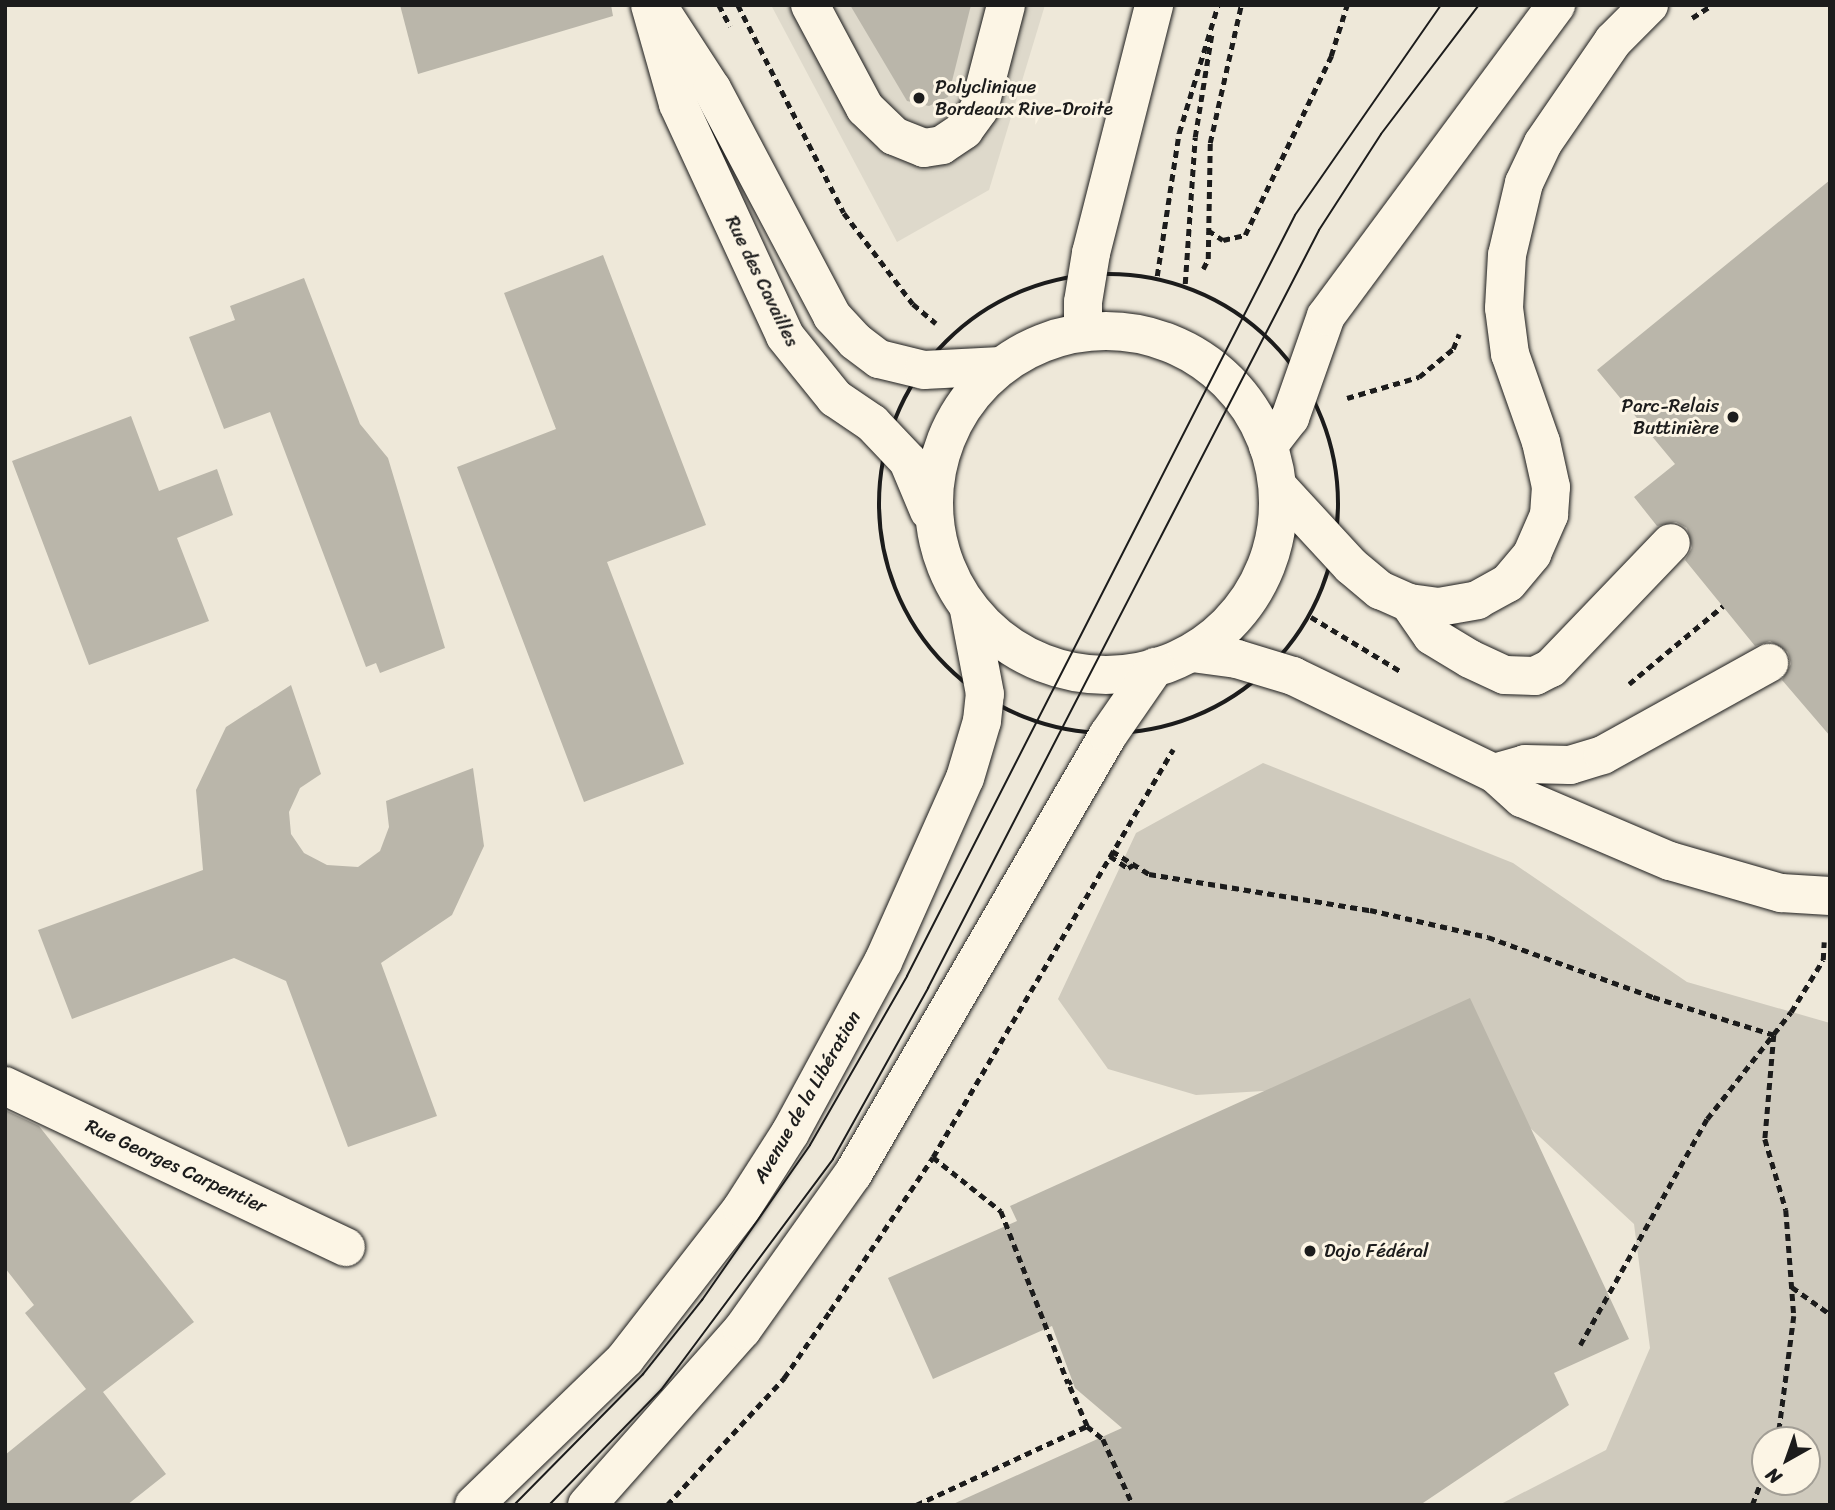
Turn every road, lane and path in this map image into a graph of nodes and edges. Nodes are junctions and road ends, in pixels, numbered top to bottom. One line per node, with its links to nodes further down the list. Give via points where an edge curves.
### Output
1 (650, 5): 26 (street, Rue des Cavailles, via 678,104 785,336 835,398 872,423 908,461)
2 (658, 5): 22 (street, via 712,89 832,316 855,341 879,359 924,370)
3 (719, 5): 14 (path)
4 (738, 5): 18 (path, via 844,213 913,304)
5 (810, 5): 6 (street, via 865,108 894,136 924,148 942,145 964,130 979,109)
6 (1006, 5)
7 (1154, 5): 19 (street, via 1091,253)
8 (1218, 5): 13 (path)
9 (1241, 5): 15 (path, via 1210,143)
10 (1347, 5): 15 (path, via 1331,56 1245,235 1223,240)
11 (1556, 5): 23 (street, via 1326,316)
12 (1648, 5): 29 (street, via 1613,40 1543,143 1524,183 1507,254 1504,308 1510,354 1541,442 1551,487 1549,515 1532,554 1508,583 1477,600 1439,607)
13 (1215, 14): 17 (path, via 1195,137); 17 (path, via 1179,133 1157,276)
14 (736, 36)
15 (1208, 230): 16 (path, via 1208,259)
16 (1203, 269)
17 (1185, 284): 23 (path, via 1205,293 1264,338)
18 (937, 323)
19 (1083, 331): 22 (street, via 1026,350); 24 (street, via 1152,338 1186,350 1235,394)
20 (932, 343): 21 (path)
21 (940, 350)
22 (1001, 366): 26 (street, via 961,407 936,460)
23 (1300, 382): 24 (street, via 1290,418); 28 (path, via 1318,405 1331,450 1337,505)
24 (1268, 446): 25 (street)
25 (1279, 488): 28 (street); 31 (street, via 1279,527 1268,569 1249,602)
26 (932, 518): 30 (street, via 944,566)
27 (1671, 543): 29 (street, via 1551,668 1535,676 1505,674 1470,659 1432,636)
28 (1332, 547): 29 (street, via 1380,590)
29 (1409, 603)
30 (969, 610): 33 (street, via 1004,641 1064,668 1091,674); 49 (street, Avenue de la Libération, via 985,694 965,778 883,962 790,1133 742,1208 625,1359)
31 (1192, 653): 33 (street); 37 (street, via 1237,659 1293,676)
32 (1769, 663): 37 (street, via 1604,755 1570,765 1525,764)
33 (1155, 667): 50 (street, via 1108,735 853,1174 741,1330)
34 (952, 672): 35 (path)
35 (949, 684)
36 (1173, 749): 38 (path)
37 (1494, 773): 39 (street, via 1522,798 1670,861 1781,893)
38 (1111, 853): 40 (path, via 1128,867 1134,865 1149,874 1370,910 1488,937); 42 (path)
39 (1829, 896): 40 (path, via 1823,960)
40 (1774, 1035): 44 (path, via 1765,1139 1786,1210); 46 (path, via 1707,1119)
41 (5, 1086): 43 (street, Rue Georges Carpentier)
42 (933, 1157): 47 (path, via 1001,1211); 51 (path, via 785,1378)
43 (346, 1247)
44 (1792, 1287): 45 (path); 48 (path, via 1794,1316)
45 (1830, 1314)
46 (1580, 1345)
47 (1087, 1426): 52 (path); 53 (path, via 1103,1439)
48 (1780, 1426)
49 (474, 1505)
50 (587, 1505)
51 (667, 1505)
52 (916, 1505)
53 (1133, 1505)

